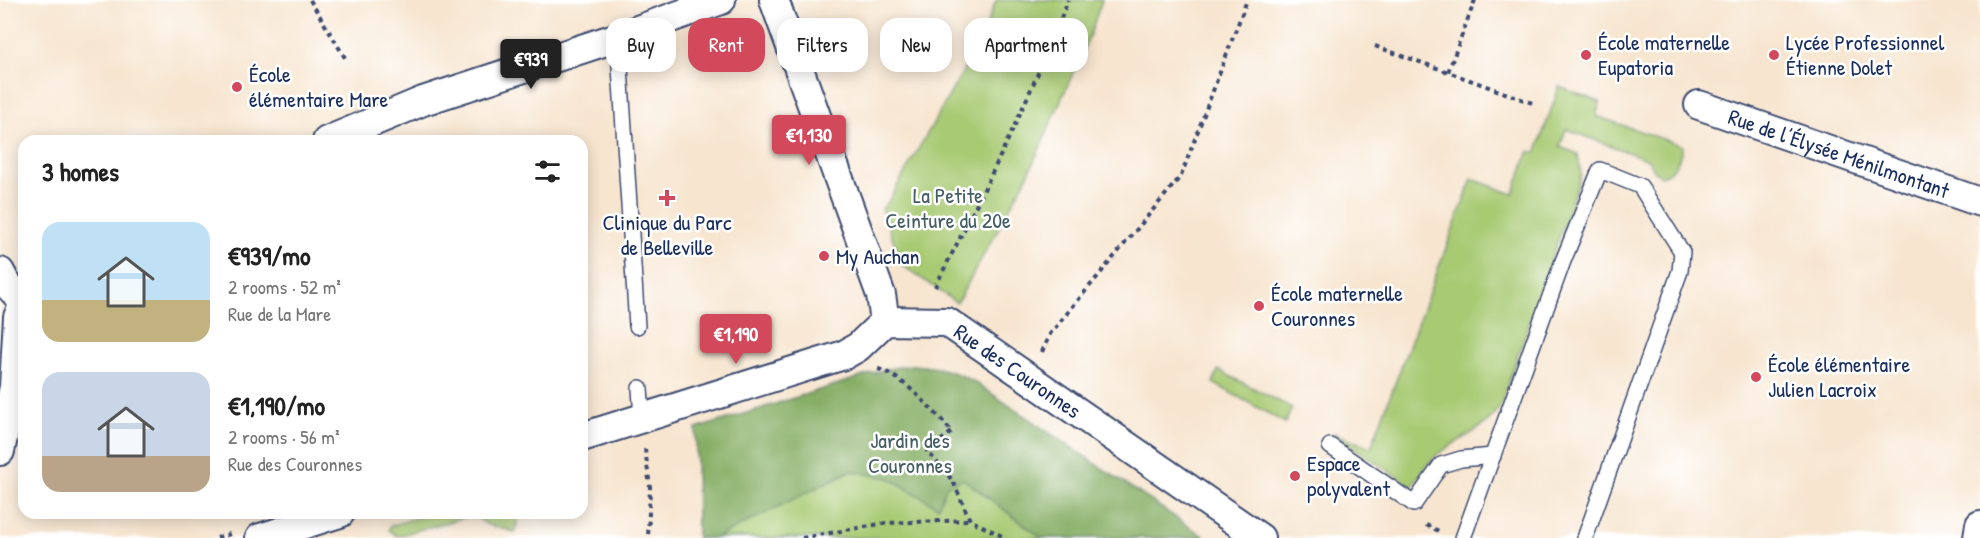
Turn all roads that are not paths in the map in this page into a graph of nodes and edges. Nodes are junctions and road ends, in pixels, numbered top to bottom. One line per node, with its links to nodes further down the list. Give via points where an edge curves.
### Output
1 (721, 0): 3 (street)
2 (774, 0): 12 (street, via 881,295)
3 (671, 18)
4 (606, 41): 7 (street, via 423,101)
5 (620, 72): 13 (lane)
6 (1699, 105): 8 (street, Rue de l’Élysée Ménilmontant)
7 (341, 135)
8 (1980, 202)
9 (0, 272): 10 (street)
10 (18, 296)
11 (18, 317): 18 (street, via 14,387)
12 (885, 321): 15 (street, via 844,356); 23 (street, Rue des Couronnes, via 947,322)
13 (637, 326)
14 (640, 388): 15 (lane)
15 (643, 432): 16 (street)
16 (588, 437)
17 (1330, 447): 19 (lane, via 1414,504 1441,465)
18 (0, 451)
19 (1493, 456): 24 (lane); 25 (lane, via 1600,170 1640,186 1682,252 1680,271)
20 (321, 519): 22 (street)
21 (1980, 525): 26 (street)
22 (260, 538)
23 (1260, 538)
24 (1463, 538)
25 (1585, 538)
26 (1978, 538)

